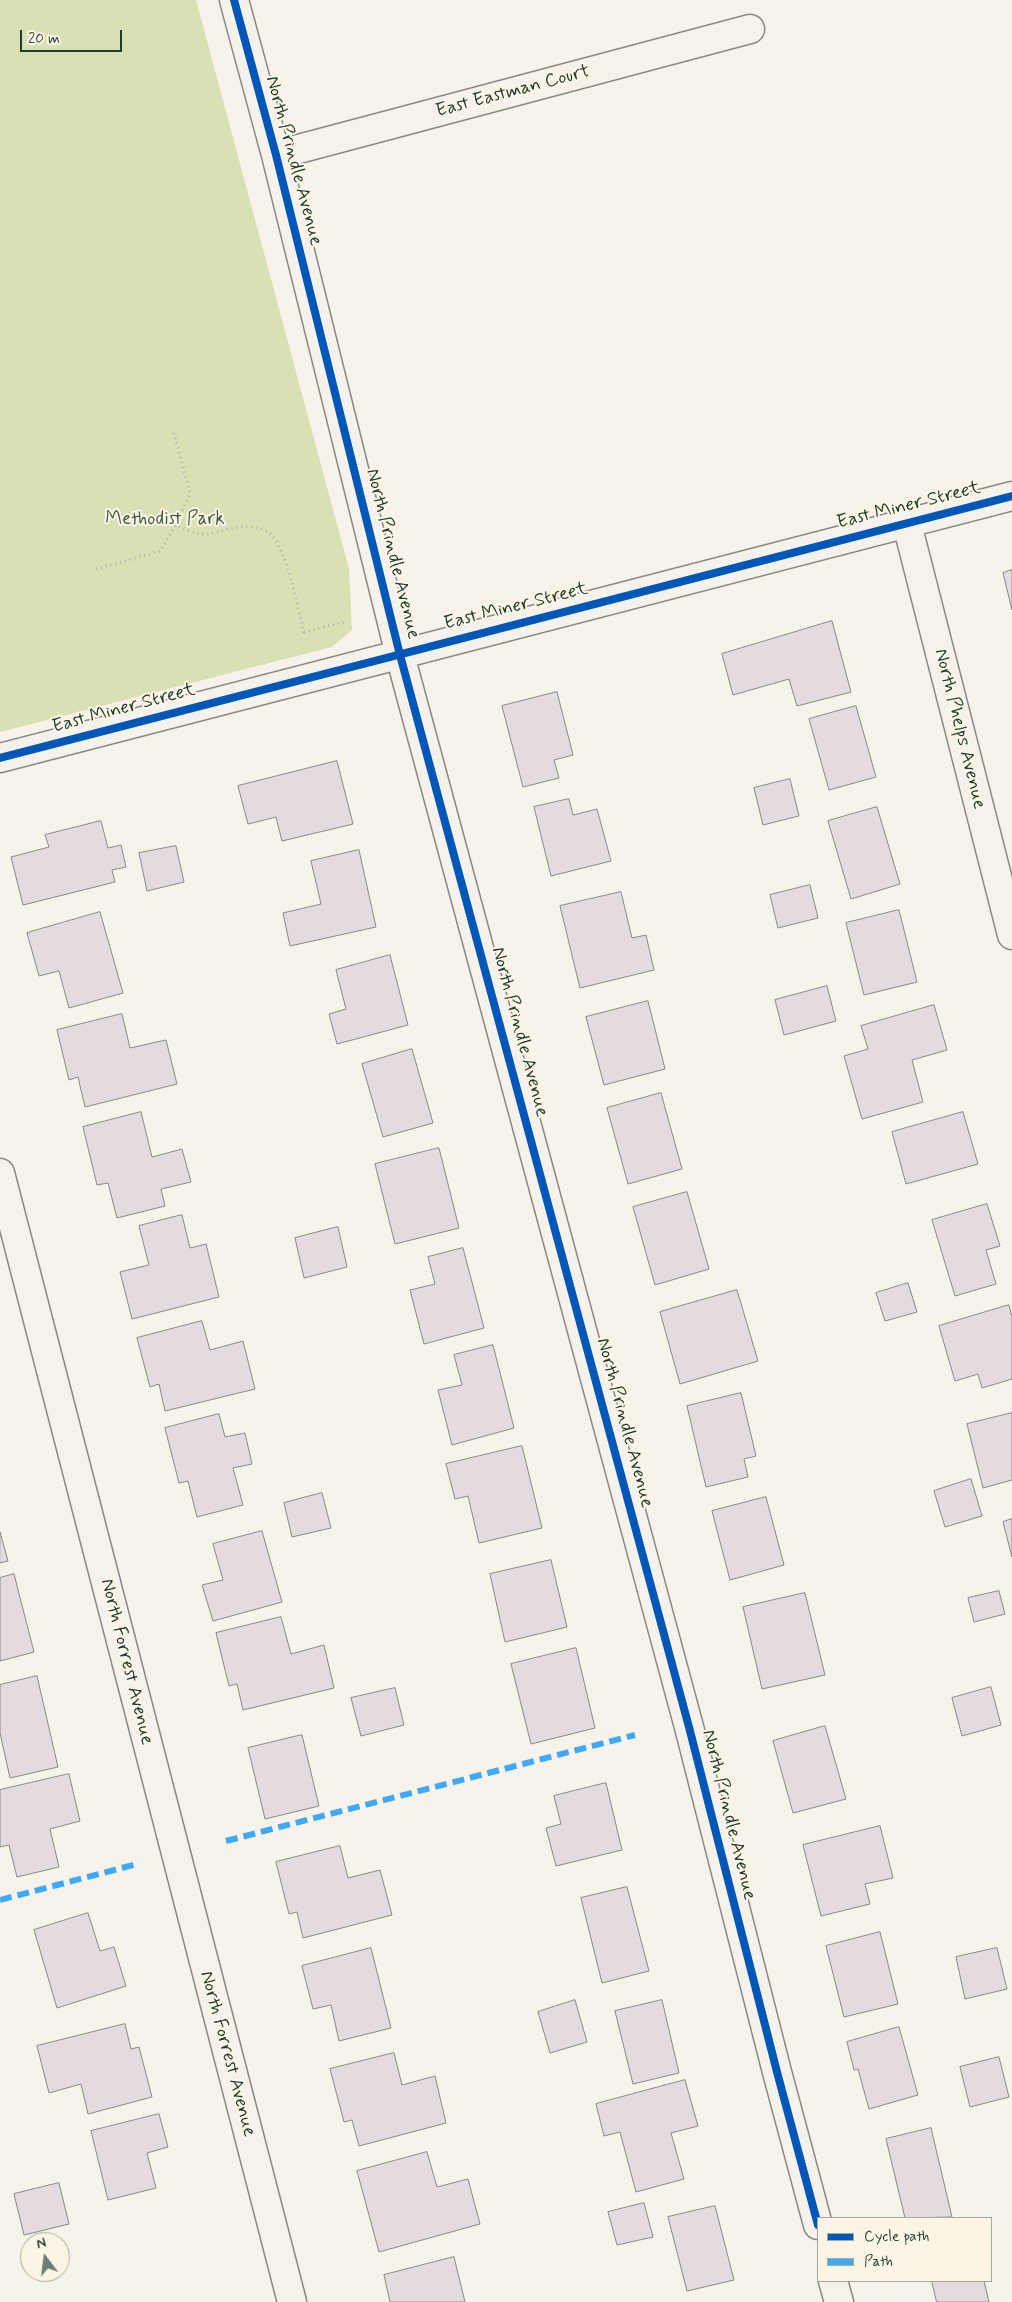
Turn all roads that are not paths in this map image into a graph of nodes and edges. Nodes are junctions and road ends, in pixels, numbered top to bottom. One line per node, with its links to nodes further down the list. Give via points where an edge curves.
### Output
1 (234, 0): 3 (street, North Prindle Avenue)
2 (750, 28): 3 (street, East Eastman Court)
3 (276, 155): 6 (street, North Prindle Avenue)
4 (1012, 496): 5 (street, East Miner Street)
5 (907, 524): 6 (street, East Miner Street); 8 (street, North Phelps Avenue)
6 (400, 655): 7 (street, East Miner Street); 10 (street, North Prindle Avenue, via 689,1727)
7 (0, 758)
8 (1012, 935)
9 (0, 1173): 12 (street, North Forrest Avenue)
10 (817, 2221)
11 (833, 2282): 13 (street)
12 (292, 2302)
13 (839, 2302)

